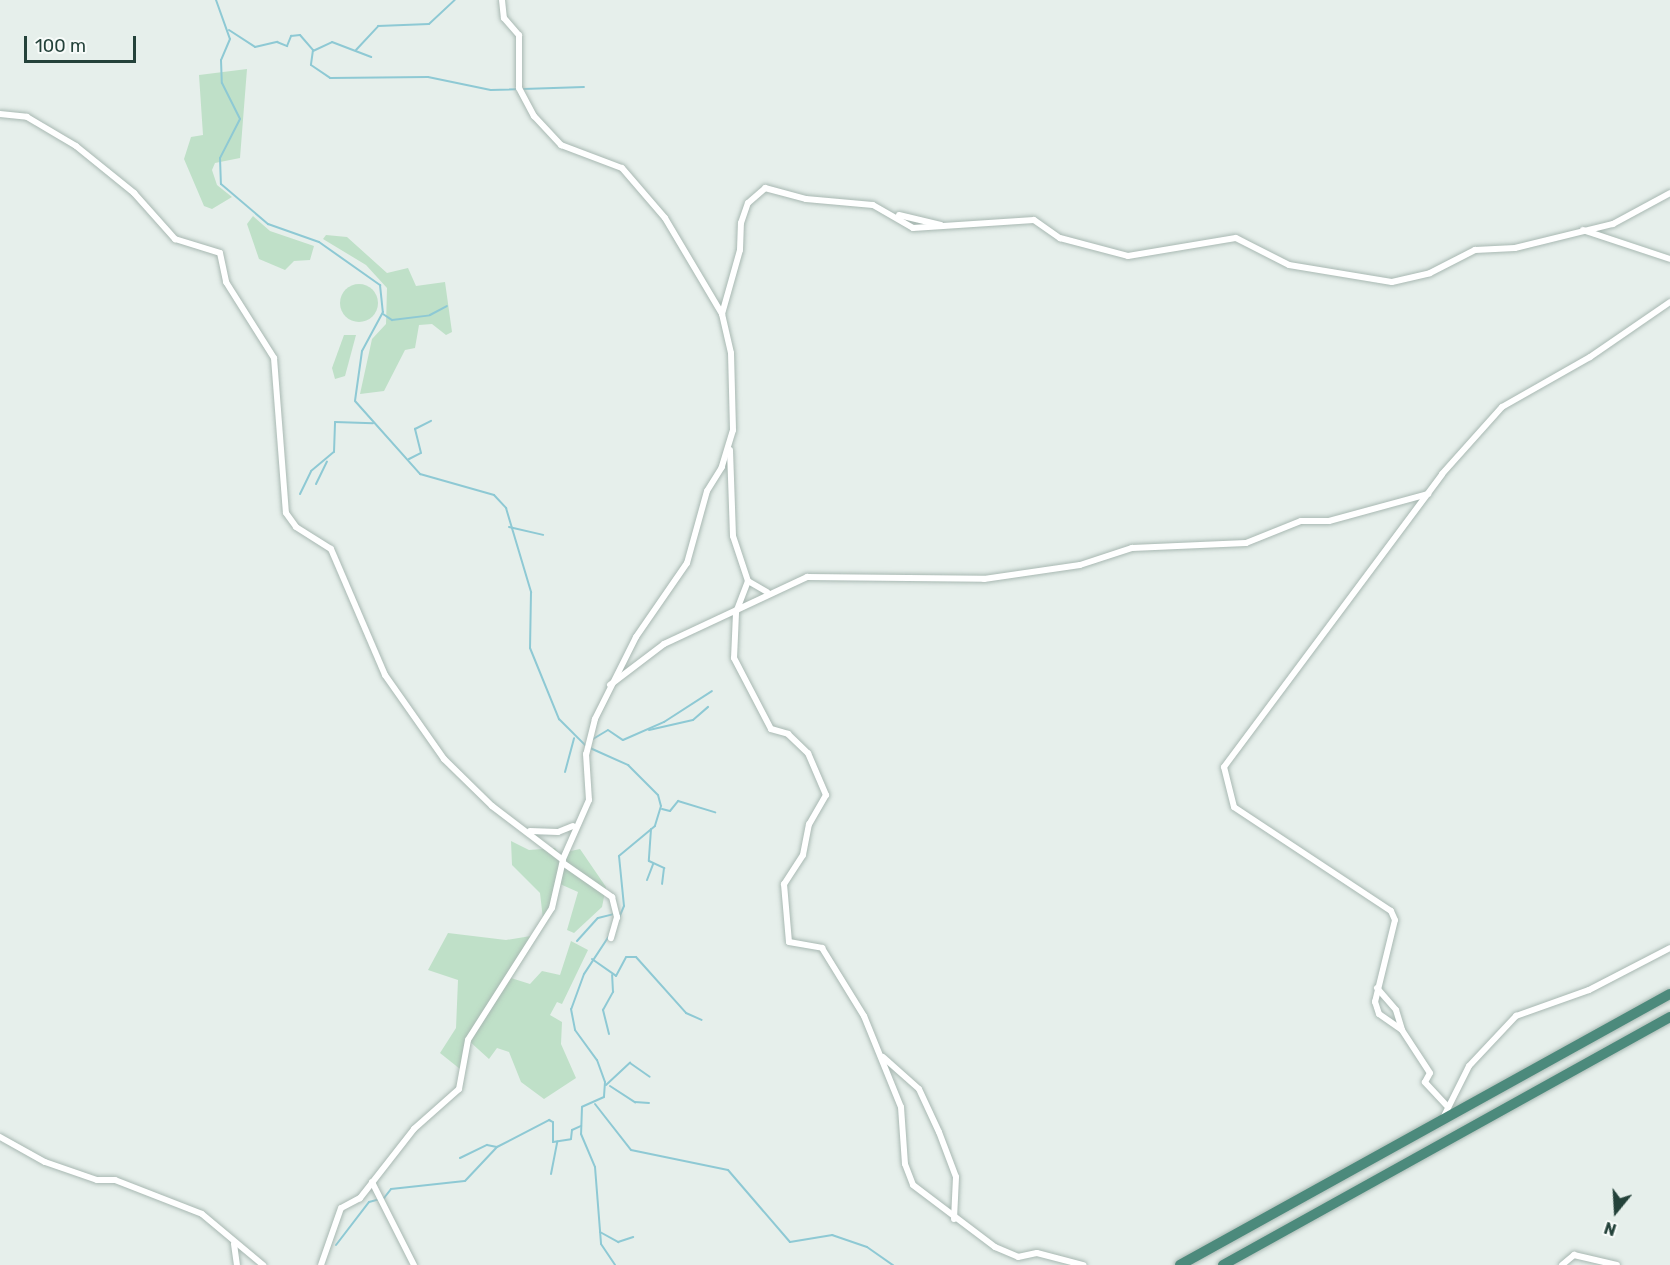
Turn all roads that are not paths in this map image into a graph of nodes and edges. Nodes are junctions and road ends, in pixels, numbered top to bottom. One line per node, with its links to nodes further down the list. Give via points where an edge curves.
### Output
1 (502, 0): 7 (street, via 504,18 519,35 519,88 534,116 561,145 622,168 682,242)
2 (0, 114): 15 (street, via 27,117 76,146 134,193 175,239 220,253 226,282 272,348 279,385 286,513 296,527 332,549 385,675 444,759 461,779)
3 (1670, 192): 4 (street, via 1613,224)
4 (1582, 230): 5 (street); 7 (street, via 1515,248 1475,250 1430,273 1392,282 1289,265 1236,238 1128,256 1060,238 1034,220 913,228 895,214 873,205 759,189 741,223 740,250)
5 (1670, 258)
6 (1670, 302): 9 (street, via 1590,357 1510,399)
7 (722, 314): 8 (street, via 731,353)
8 (733, 430): 10 (street, via 728,471 733,536); 13 (street, via 700,511 687,563)
9 (1429, 494): 11 (street, via 1329,521 1301,521 1246,543 1132,548 1080,565 984,579 819,574); 19 (street, via 1224,767 1234,807 1391,911 1395,920)
10 (748, 581): 11 (street); 12 (street)
11 (768, 592): 12 (street)
12 (736, 612): 13 (street, via 663,644); 23 (street, via 734,658 771,729 788,734 808,753 826,795 808,824 803,855 784,884 789,942 822,948 832,972 864,1016)
13 (610, 685): 14 (street, via 588,741 589,800)
14 (573, 826): 15 (street, via 548,834); 16 (street)
15 (527, 831): 16 (street)
16 (563, 861): 17 (street, via 612,897 617,908); 27 (street, via 552,908 468,1040 459,1089 414,1129)
17 (611, 938)
18 (1670, 948): 24 (street, via 1589,990 1516,1016 1469,1066)
19 (1377, 988): 22 (street, via 1396,1010); 22 (street, via 1379,1014)
20 (1670, 994): 25 (highway)
21 (1670, 1017): 36 (highway)
22 (1402, 1030): 24 (street, via 1430,1073 1425,1082)
23 (880, 1054): 28 (street, via 901,1107 908,1174); 28 (street, via 919,1089 939,1132 956,1177)
24 (1448, 1107): 25 (street)
25 (1442, 1120): 35 (highway)
26 (0, 1137): 29 (street, via 45,1162 97,1180 114,1180 202,1214)
27 (372, 1182): 32 (street, via 360,1198 340,1208); 33 (street)
28 (954, 1219): 34 (street, via 1018,1257 1037,1253)
29 (233, 1241): 30 (street); 31 (street)
30 (237, 1265)
31 (263, 1265)
32 (321, 1265)
33 (414, 1265)
34 (1083, 1265)
35 (1180, 1265)
36 (1223, 1265)
37 (1562, 1265): 38 (street, via 1574,1255)
38 (1617, 1265)

